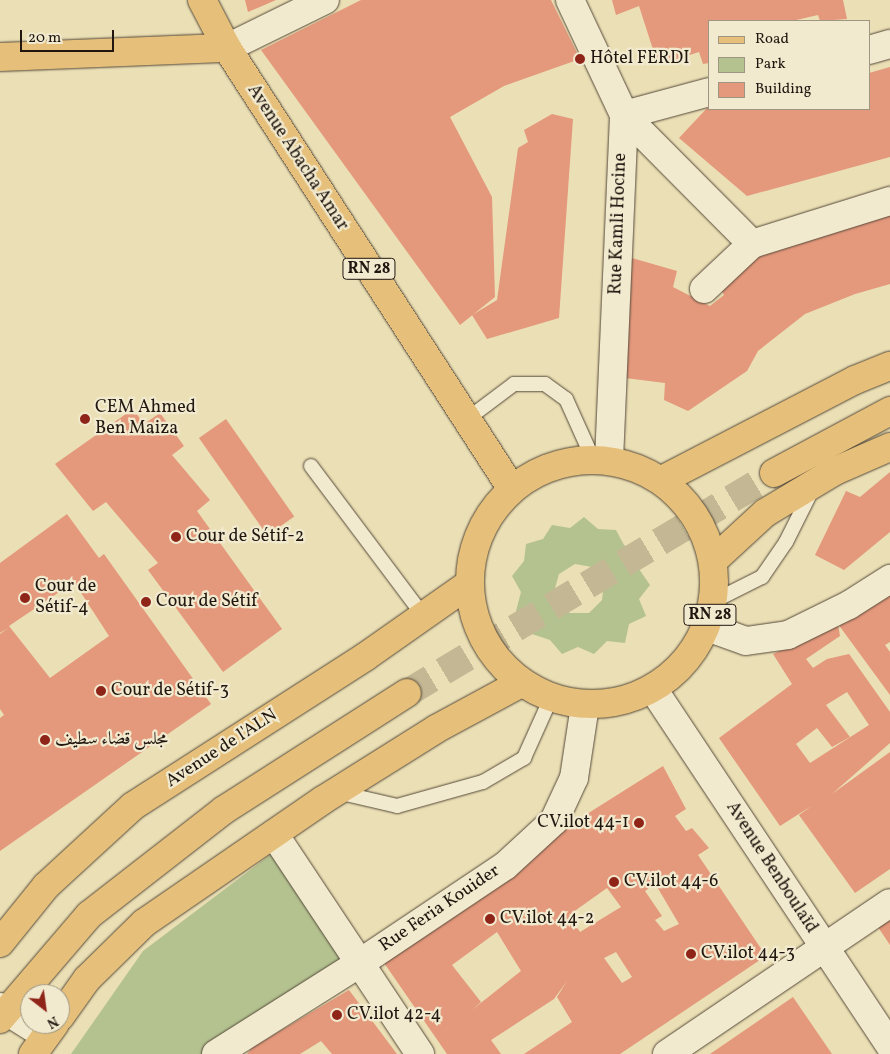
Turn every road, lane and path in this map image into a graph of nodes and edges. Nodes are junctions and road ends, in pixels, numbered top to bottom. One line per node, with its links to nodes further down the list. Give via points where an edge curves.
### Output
1 (202, 0): 5 (main road, Avenue Abacha Amar / RN 28)
2 (325, 0): 5 (street)
3 (570, 0): 9 (street, Rue Kamli Hocine)
4 (890, 44): 6 (street)
5 (226, 48): 7 (main road); 15 (main road, Avenue Abacha Amar / RN 28)
6 (870, 50)
7 (0, 57)
8 (708, 92): 9 (street)
9 (624, 115): 11 (street); 17 (street, Rue Kamli Hocine)
10 (890, 202): 11 (street)
11 (752, 244): 12 (street)
12 (704, 289)
13 (890, 366): 20 (main road, via 854,380)
14 (890, 411): 19 (main road)
15 (466, 420): 17 (lane, via 514,384 545,384 566,399); 22 (main road, Avenue Abacha Amar / RN 28)
16 (890, 447): 21 (main road)
17 (601, 460): 20 (main road, RN 28, via 637,467); 22 (main road, RN 28, via 564,462 537,472)
18 (311, 466): 27 (lane)
19 (774, 473)
20 (662, 480): 23 (main road, RN 28, via 691,509 704,529)
21 (815, 483): 23 (main road, via 765,513); 26 (lane, via 786,542 762,577)
22 (512, 489): 25 (main road, RN 28, via 489,516 474,549)
23 (714, 560): 26 (main road, RN 28)
24 (890, 578): 28 (street, via 849,605 788,635 746,641)
25 (469, 584): 27 (main road, Avenue de l'ALN); 29 (main road, RN 28, via 476,622 494,656)
26 (714, 600): 28 (main road, RN 28)
27 (423, 615): 37 (main road, Avenue de l'ALN, via 365,657 133,806 46,886)
28 (706, 627): 30 (main road, RN 28, via 694,651)
29 (521, 682): 32 (main road, RN 28); 34 (main road, via 436,729)
30 (653, 689): 33 (main road, RN 28, via 620,702); 38 (street, Avenue Benboulaïd)
31 (407, 694): 41 (main road, via 224,810 88,915)
32 (551, 698): 33 (main road, RN 28); 34 (lane, via 524,758 483,782 397,806)
33 (585, 705): 39 (street, Rue Feria Kouider, via 574,778 554,821 505,866)
34 (336, 792): 35 (main road)
35 (274, 834): 39 (street); 40 (main road, via 144,923 87,979)
36 (890, 903): 38 (street)
37 (0, 943)
38 (824, 948): 43 (street, Avenue Benboulaïd); 46 (street)
39 (360, 963): 44 (street, Rue Feria Kouider); 45 (street)
40 (70, 1003)
41 (2, 1019): 42 (street)
42 (20, 1024)
43 (890, 1046)
44 (216, 1054)
45 (420, 1054)
46 (667, 1054)

